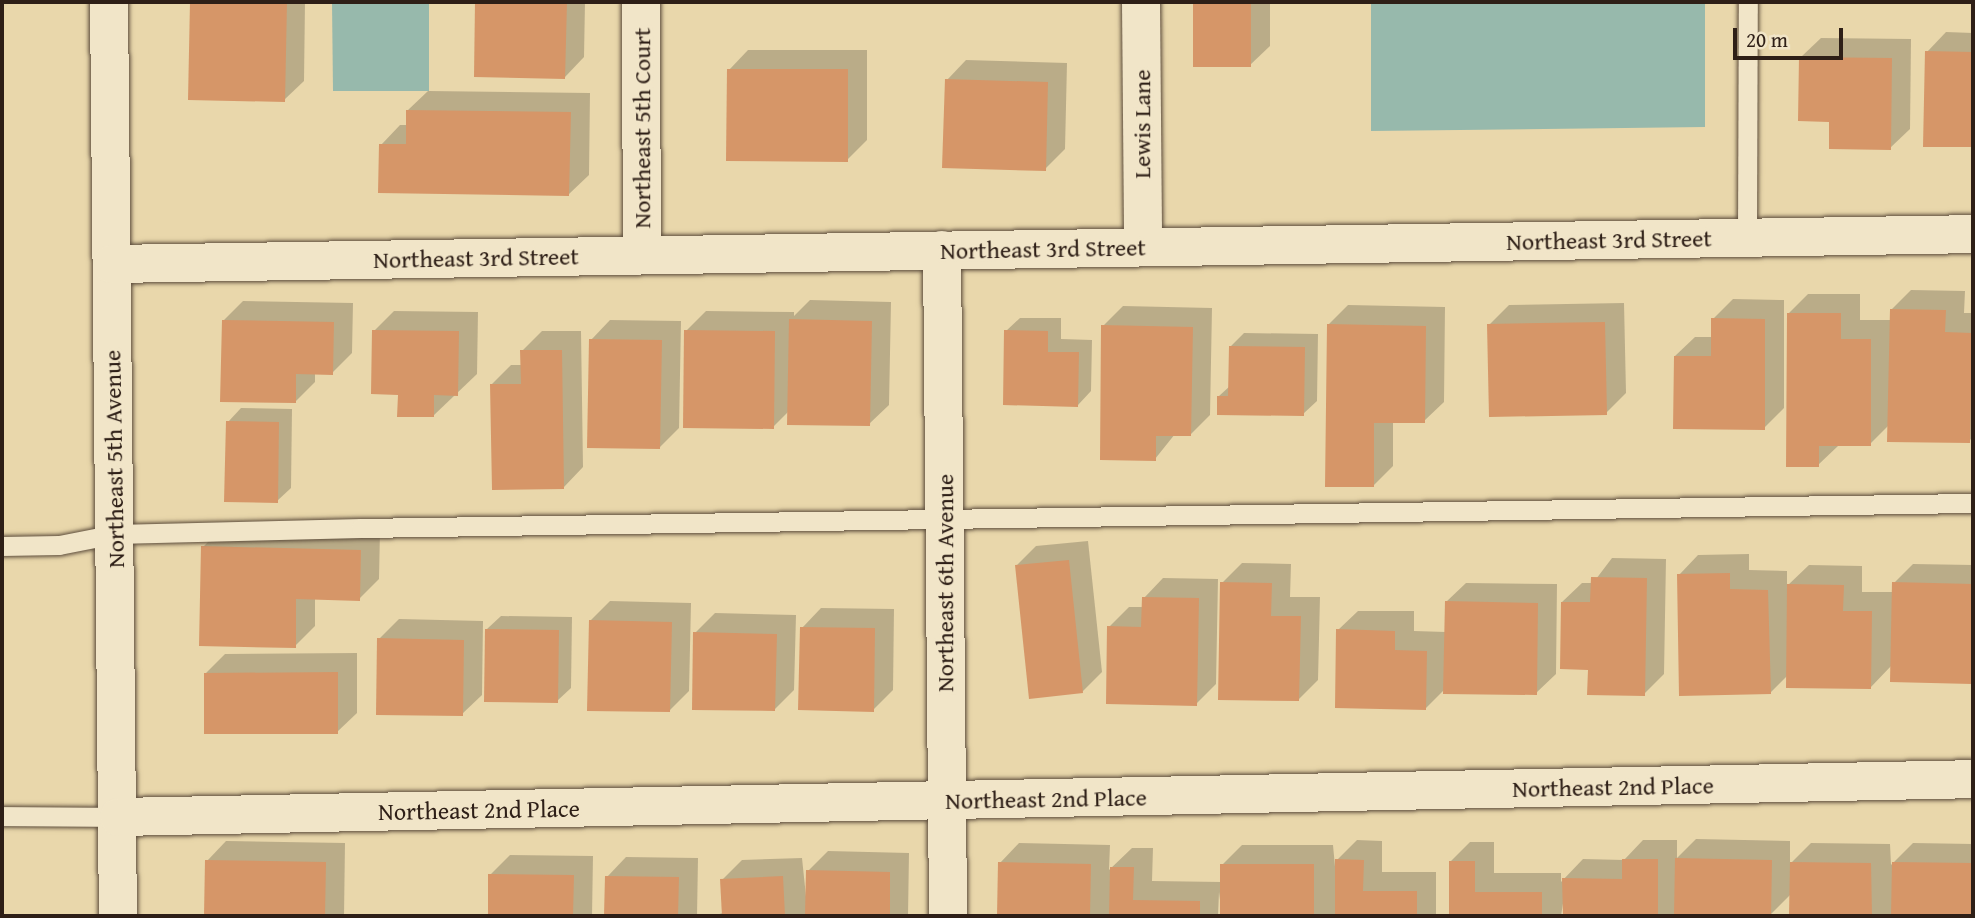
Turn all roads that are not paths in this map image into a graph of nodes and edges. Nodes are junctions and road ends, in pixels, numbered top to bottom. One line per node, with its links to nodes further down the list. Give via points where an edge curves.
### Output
1 (109, 2): 10 (street, Northeast 5th Avenue)
2 (641, 2): 9 (street, Northeast 5th Court)
3 (1141, 2): 7 (street, Lewis Lane)
4 (1748, 2): 6 (lane)
5 (1973, 234): 6 (street, Northeast 3rd Street)
6 (1747, 237): 7 (street, Northeast 3rd Street)
7 (1143, 247): 8 (street, Northeast 3rd Street)
8 (942, 250): 9 (street, Northeast 3rd Street); 12 (street, Northeast 6th Avenue)
9 (642, 255): 10 (street, Northeast 3rd Street)
10 (112, 264): 13 (street, Northeast 5th Avenue)
11 (1973, 503): 12 (lane)
12 (944, 520): 13 (lane); 16 (street, Northeast 6th Avenue)
13 (115, 534): 14 (lane, via 59,545); 18 (street, Northeast 5th Avenue)
14 (2, 545)
15 (1973, 779): 16 (street, Northeast 2nd Place)
16 (947, 801): 18 (street, Northeast 2nd Place); 20 (street, Northeast 6th Avenue)
17 (2, 816): 18 (lane)
18 (119, 817): 19 (street, Northeast 5th Avenue)
19 (118, 916)
20 (948, 916)

